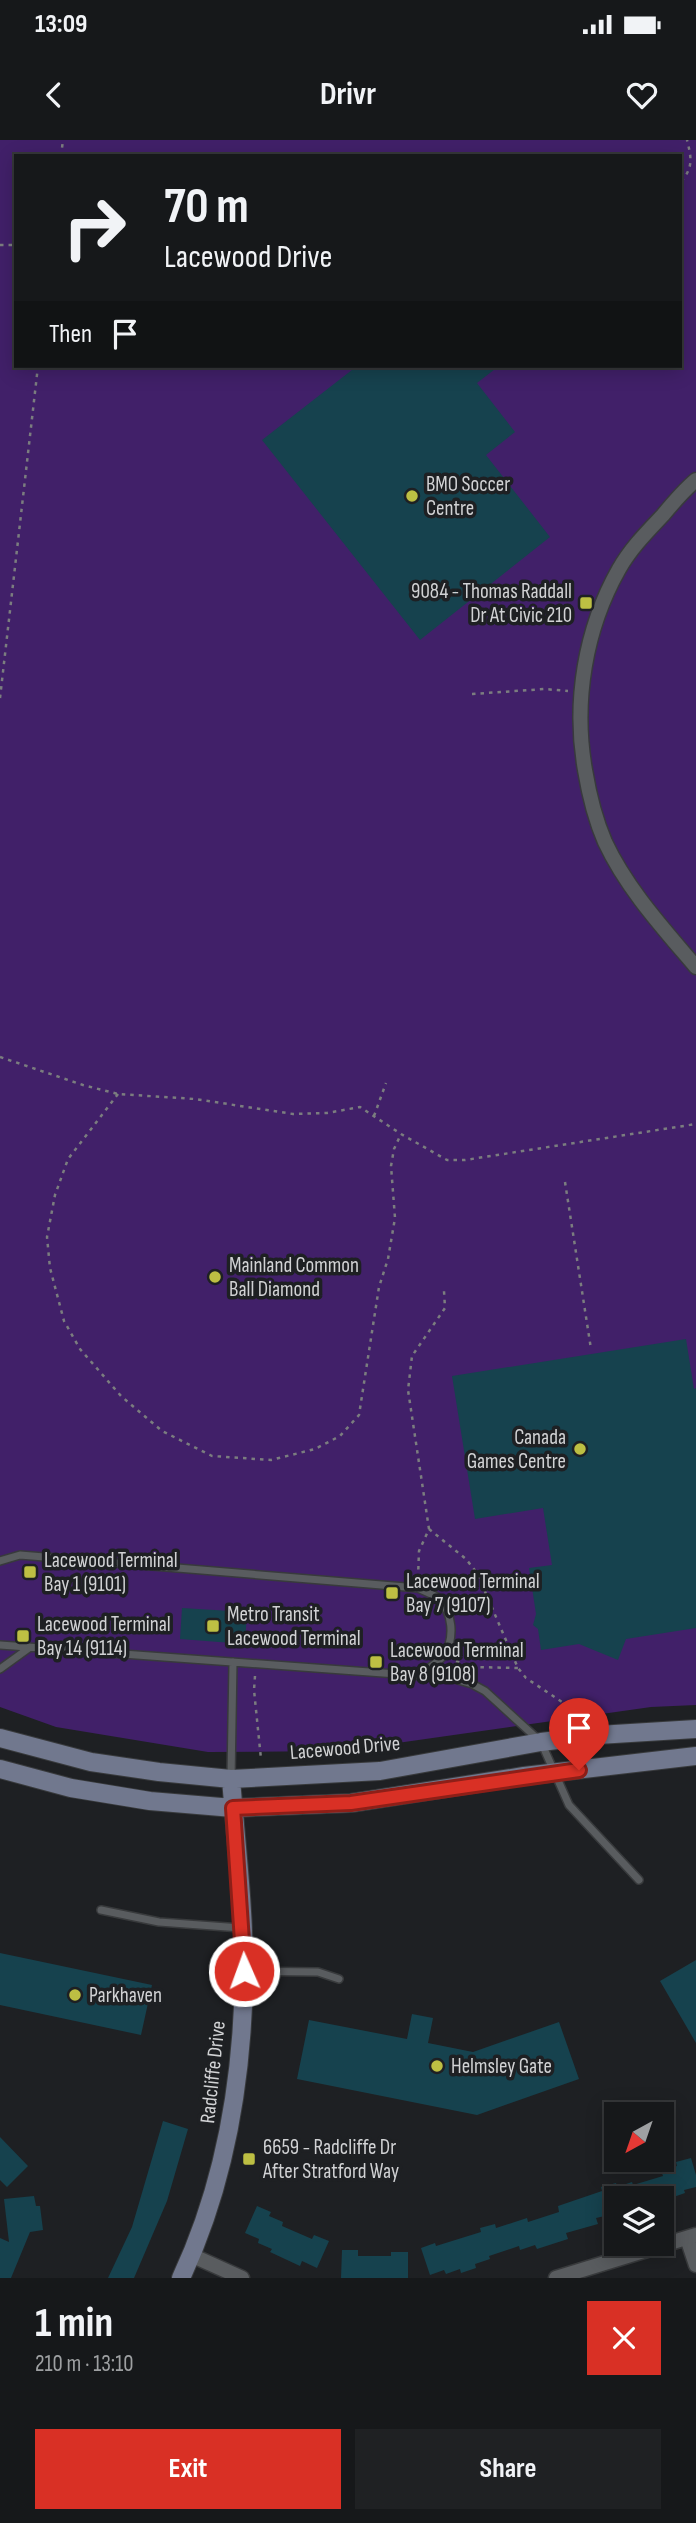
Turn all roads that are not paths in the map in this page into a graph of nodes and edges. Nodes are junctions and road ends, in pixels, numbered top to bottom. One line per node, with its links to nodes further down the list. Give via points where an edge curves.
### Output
1 (696, 480): 2 (street, via 620,568 591,636 582,692 582,754 605,841 632,889)
2 (696, 967)
3 (0, 1561): 8 (lane, via 20,1555 418,1588 438,1598 450,1617 452,1636 444,1654)
4 (0, 1644): 5 (lane)
5 (30, 1648): 6 (lane); 7 (lane)
6 (233, 1662): 8 (lane); 15 (lane)
7 (0, 1669)
8 (417, 1676): 11 (lane, via 472,1684)
9 (696, 1728): 11 (main road, Lacewood Drive)
10 (0, 1738): 15 (main road, Lacewood Drive, via 91,1762)
11 (541, 1742): 14 (lane); 15 (main road, Lacewood Drive, via 380,1772)
12 (696, 1756): 14 (main road)
13 (0, 1769): 16 (main road, via 124,1797)
14 (555, 1772): 16 (main road, via 351,1803); 17 (lane, via 569,1805)
15 (231, 1779): 16 (main road, Radcliffe Drive)
16 (233, 1808): 19 (main road, Radcliffe Drive)
17 (639, 1880)
18 (101, 1910): 19 (lane, via 159,1922)
19 (242, 1928): 20 (main road, Radcliffe Drive)
20 (244, 1971): 21 (lane, via 318,1972); 23 (main road, Radcliffe Drive, via 235,2102 213,2199)
21 (339, 1979)
22 (691, 2236): 24 (street); 27 (street)
23 (191, 2255): 25 (main road, Radcliffe Drive); 26 (street)
24 (696, 2265)
25 (181, 2278)
26 (242, 2278)
27 (556, 2278)

